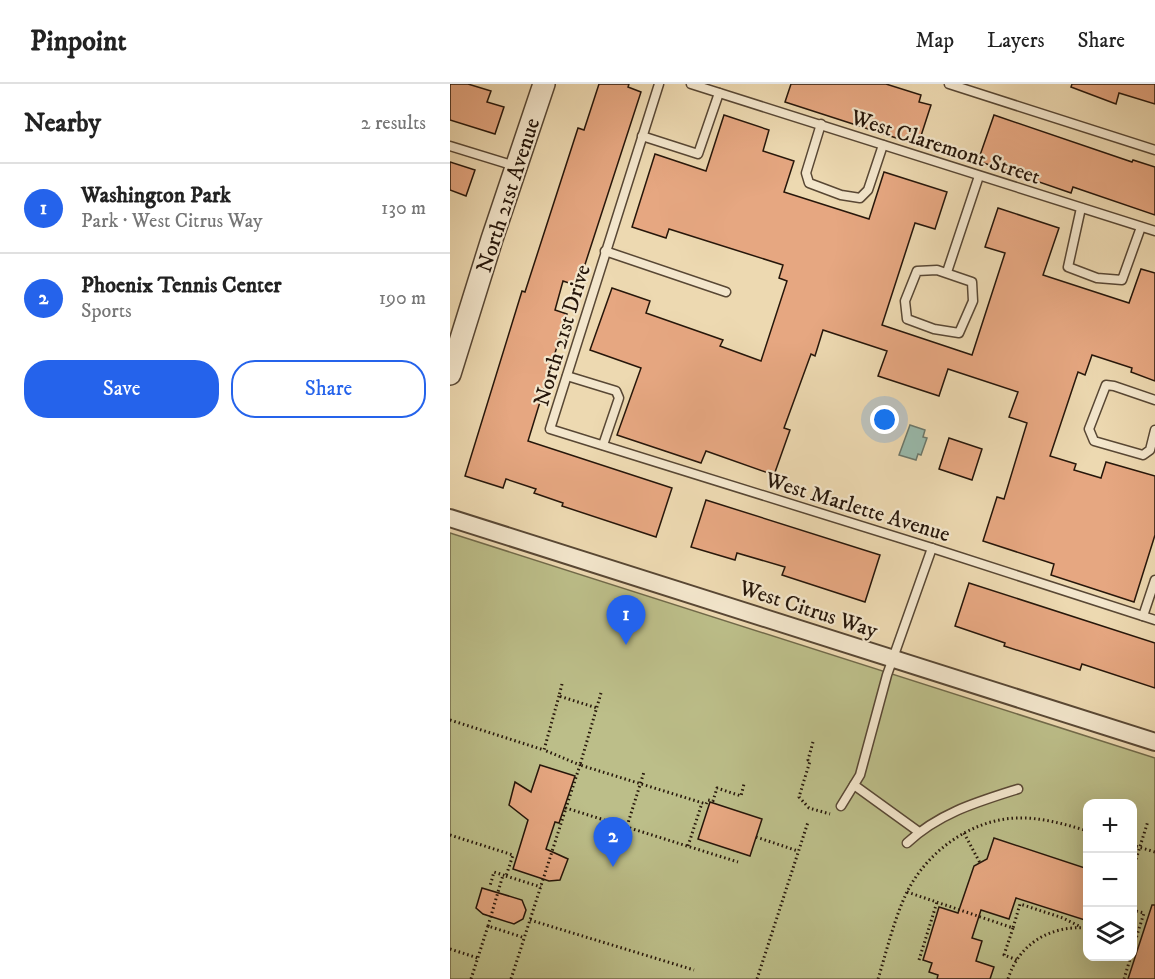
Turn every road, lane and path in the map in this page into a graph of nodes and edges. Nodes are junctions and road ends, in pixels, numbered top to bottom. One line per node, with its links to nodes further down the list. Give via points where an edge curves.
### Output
1 (544, 84): 11 (street, North 21st Avenue)
2 (659, 84): 7 (lane, North 21st Drive)
3 (691, 84): 5 (lane, West Claremont Street)
4 (949, 84): 10 (lane)
5 (719, 93): 6 (lane, West Claremont Street); 7 (lane, via 698,154)
6 (821, 124): 8 (lane, West Claremont Street); 8 (lane, via 806,173 809,183 841,195 860,198 868,190)
7 (642, 136): 16 (lane, North 21st Drive)
8 (883, 145): 12 (lane, West Claremont Street)
9 (450, 146): 11 (lane)
10 (1155, 150)
11 (516, 167): 19 (street, North 21st Avenue)
12 (979, 176): 13 (lane, West Claremont Street); 17 (lane)
13 (1081, 208): 14 (lane, West Claremont Street); 14 (lane, via 1068,267 1097,278 1122,280)
14 (1141, 227): 15 (lane, West Claremont Street)
15 (1155, 231)
16 (606, 251): 18 (lane, North 21st Drive); 20 (lane, North 21st Drive)
17 (947, 272): 17 (lane, via 972,282 973,301 959,333 908,319 904,301 917,272)
18 (726, 292)
19 (450, 374)
20 (567, 376): 22 (lane, North 21st Drive); 24 (lane, via 616,391 619,398)
21 (1155, 400): 23 (lane, via 1106,385 1089,429 1094,441 1143,455 1150,450)
22 (550, 429): 24 (lane, West Marlette Avenue)
23 (1155, 430)
24 (603, 446): 26 (lane, West Marlette Avenue)
25 (450, 518): 30 (street, West Citrus Way)
26 (932, 548): 28 (lane, West Marlette Avenue); 30 (lane)
27 (1155, 580): 28 (lane)
28 (1143, 616): 29 (lane, West Marlette Avenue)
29 (1155, 620)
30 (893, 659): 37 (street, West Citrus Way); 43 (lane, via 860,776)
31 (562, 684): 33 (path)
32 (601, 693): 34 (path)
33 (559, 696): 34 (path); 38 (path)
34 (597, 708): 39 (path)
35 (450, 720): 38 (path)
36 (813, 742): 48 (path, via 799,797 809,807)
37 (1155, 742)
38 (544, 750): 39 (path)
39 (580, 765): 41 (path); 47 (path)
40 (644, 772): 41 (path)
41 (640, 784): 45 (path); 51 (path)
42 (744, 784): 45 (path, via 741,796 717,788 713,801)
43 (854, 785): 46 (lane); 53 (lane)
44 (1018, 789): 53 (lane, via 970,804)
45 (702, 803): 59 (path)
46 (841, 806)
47 (566, 808): 51 (path); 69 (path)
48 (837, 817)
49 (1148, 821): 61 (path)
50 (807, 822): 62 (path)
51 (627, 826): 57 (path); 59 (path)
52 (1083, 830): 54 (path, via 1058,822 1015,818)
53 (919, 832): 58 (lane)
54 (964, 833): 66 (path); 70 (path, via 934,854)
55 (450, 835): 67 (path, via 513,855)
56 (756, 837): 62 (path)
57 (623, 839)
58 (907, 843)
59 (688, 846): 65 (path)
60 (1137, 847): 61 (path)
61 (1140, 848): 63 (path); 64 (path)
62 (798, 851): 87 (path)
63 (1155, 852)
64 (1137, 857)
65 (738, 862)
66 (980, 863)
67 (505, 875): 68 (path, via 494,872); 69 (path); 74 (path)
68 (490, 886)
69 (541, 887): 73 (path)
70 (907, 892): 71 (path); 88 (path)
71 (937, 902): 76 (path); 81 (path)
72 (1137, 911): 77 (path, via 1144,913)
73 (530, 920): 78 (path); 84 (path)
74 (488, 926): 78 (path); 80 (path)
75 (1081, 927): 76 (path, via 1020,904); 82 (path, via 1043,934)
76 (1013, 928): 82 (path, via 1004,955)
77 (1137, 935)
78 (525, 938): 86 (path)
79 (450, 950): 80 (path)
80 (478, 958): 85 (path)
81 (919, 960)
82 (1017, 960): 89 (path)
83 (1130, 961): 90 (path)
84 (694, 970)
85 (471, 979)
86 (511, 979)
87 (757, 979)
88 (878, 979)
89 (1008, 979)
90 (1124, 979)

